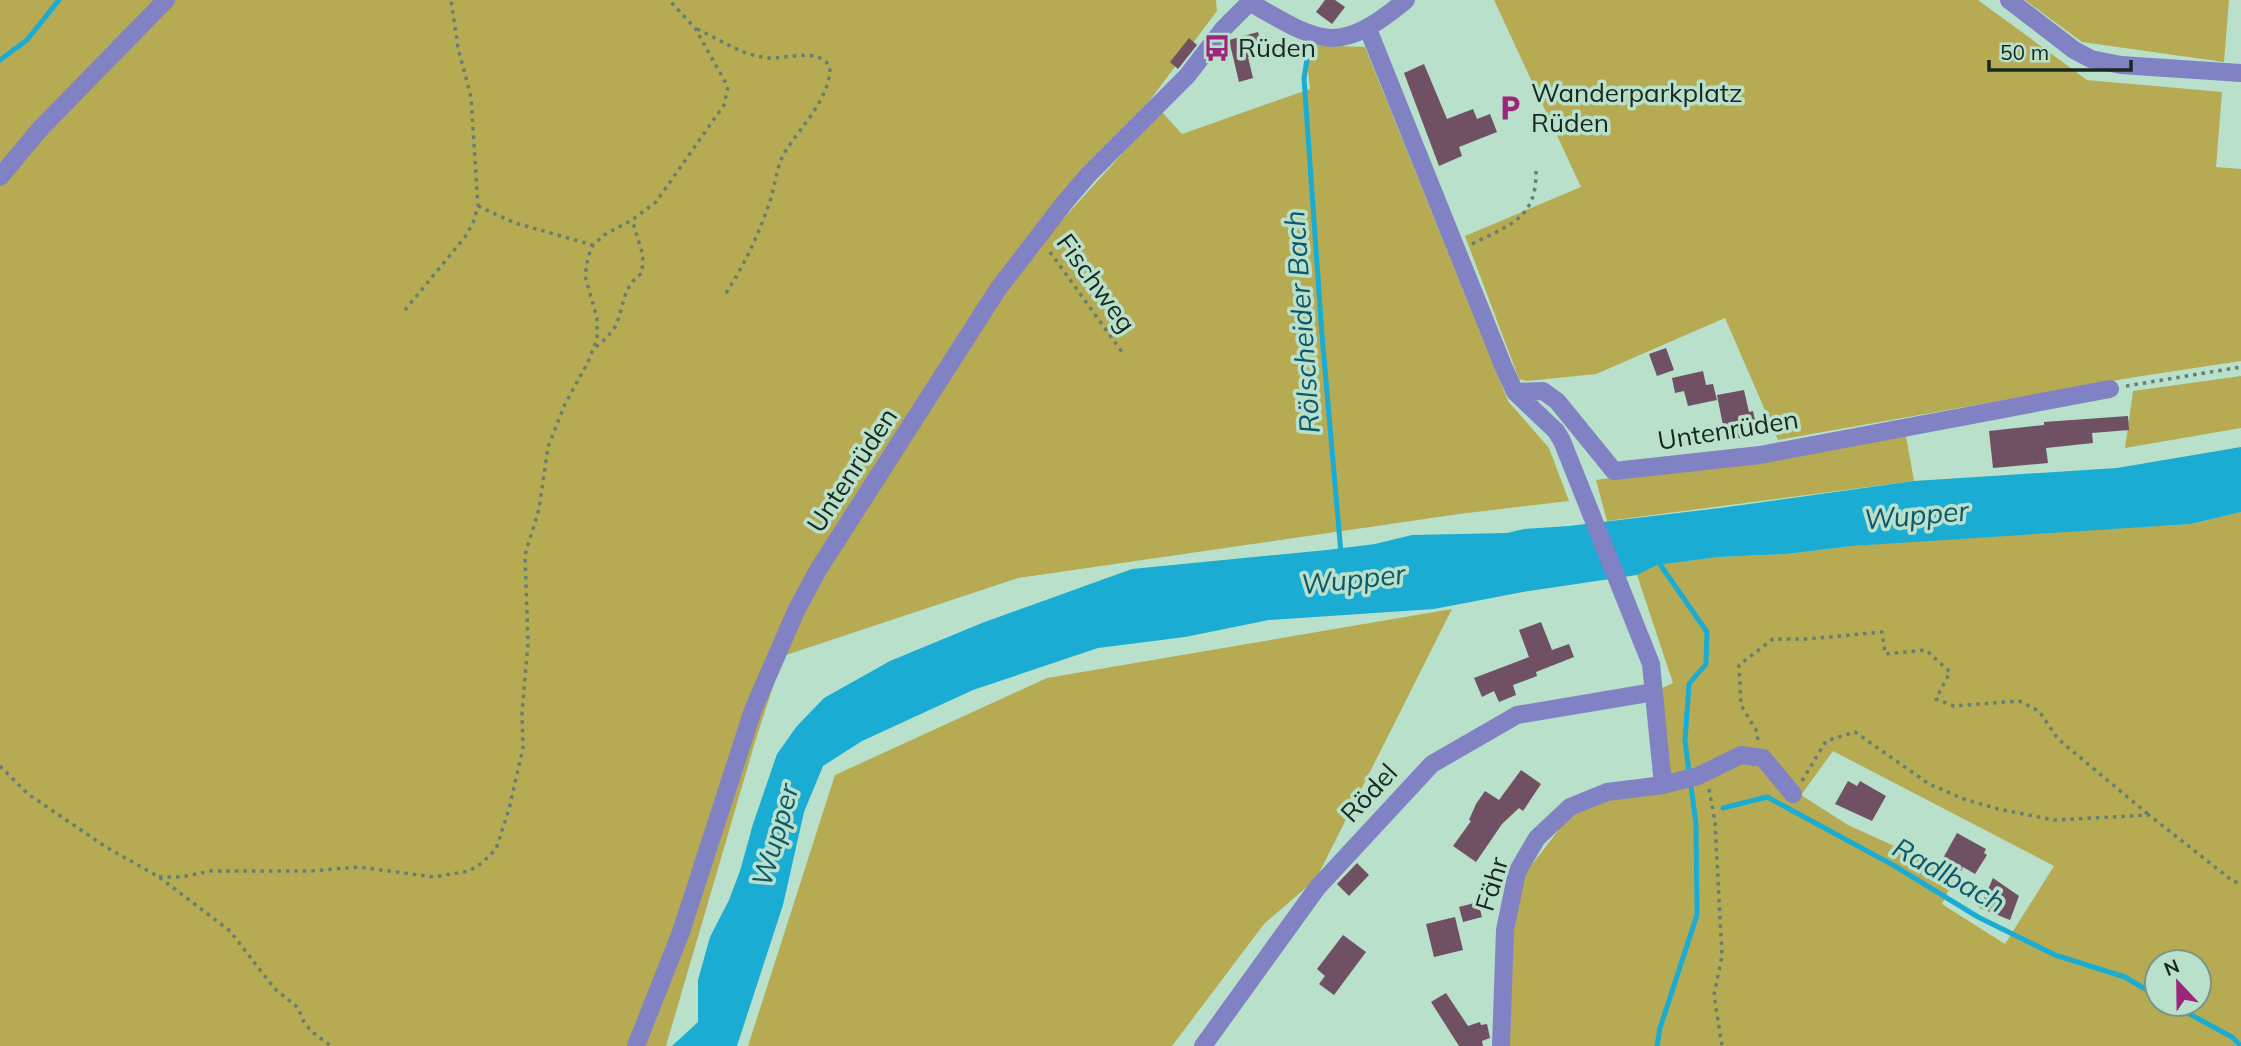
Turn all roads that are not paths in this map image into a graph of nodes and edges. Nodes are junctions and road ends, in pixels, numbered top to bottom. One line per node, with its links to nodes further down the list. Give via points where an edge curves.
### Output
1 (166, 0): 7 (street, via 40,129)
2 (1406, 0): 5 (street, Untenrüden)
3 (2009, 0): 6 (street, via 2091,59)
4 (1252, 2): 5 (street, Untenrüden, via 1317,37 1335,38); 13 (street, Untenrüden, via 1224,28 1187,76 1089,174 998,289 818,570 740,742 681,932)
5 (1368, 29): 9 (street)
6 (2241, 73)
7 (0, 177)
8 (2110, 389): 9 (street, Untenrüden, via 1742,458 1614,471 1557,401 1543,391)
9 (1515, 392): 10 (street, via 1556,431 1570,460 1651,664)
10 (1654, 692): 11 (street); 14 (street, Rödel, via 1517,715 1432,764 1317,888)
11 (1671, 783): 12 (street, Fähr, via 1702,775 1741,755 1763,758); 15 (street, Fähr, via 1607,792 1570,807 1537,838 1517,872 1506,930)
12 (1793, 794)
13 (636, 1046)
14 (1203, 1046)
15 (1501, 1046)

